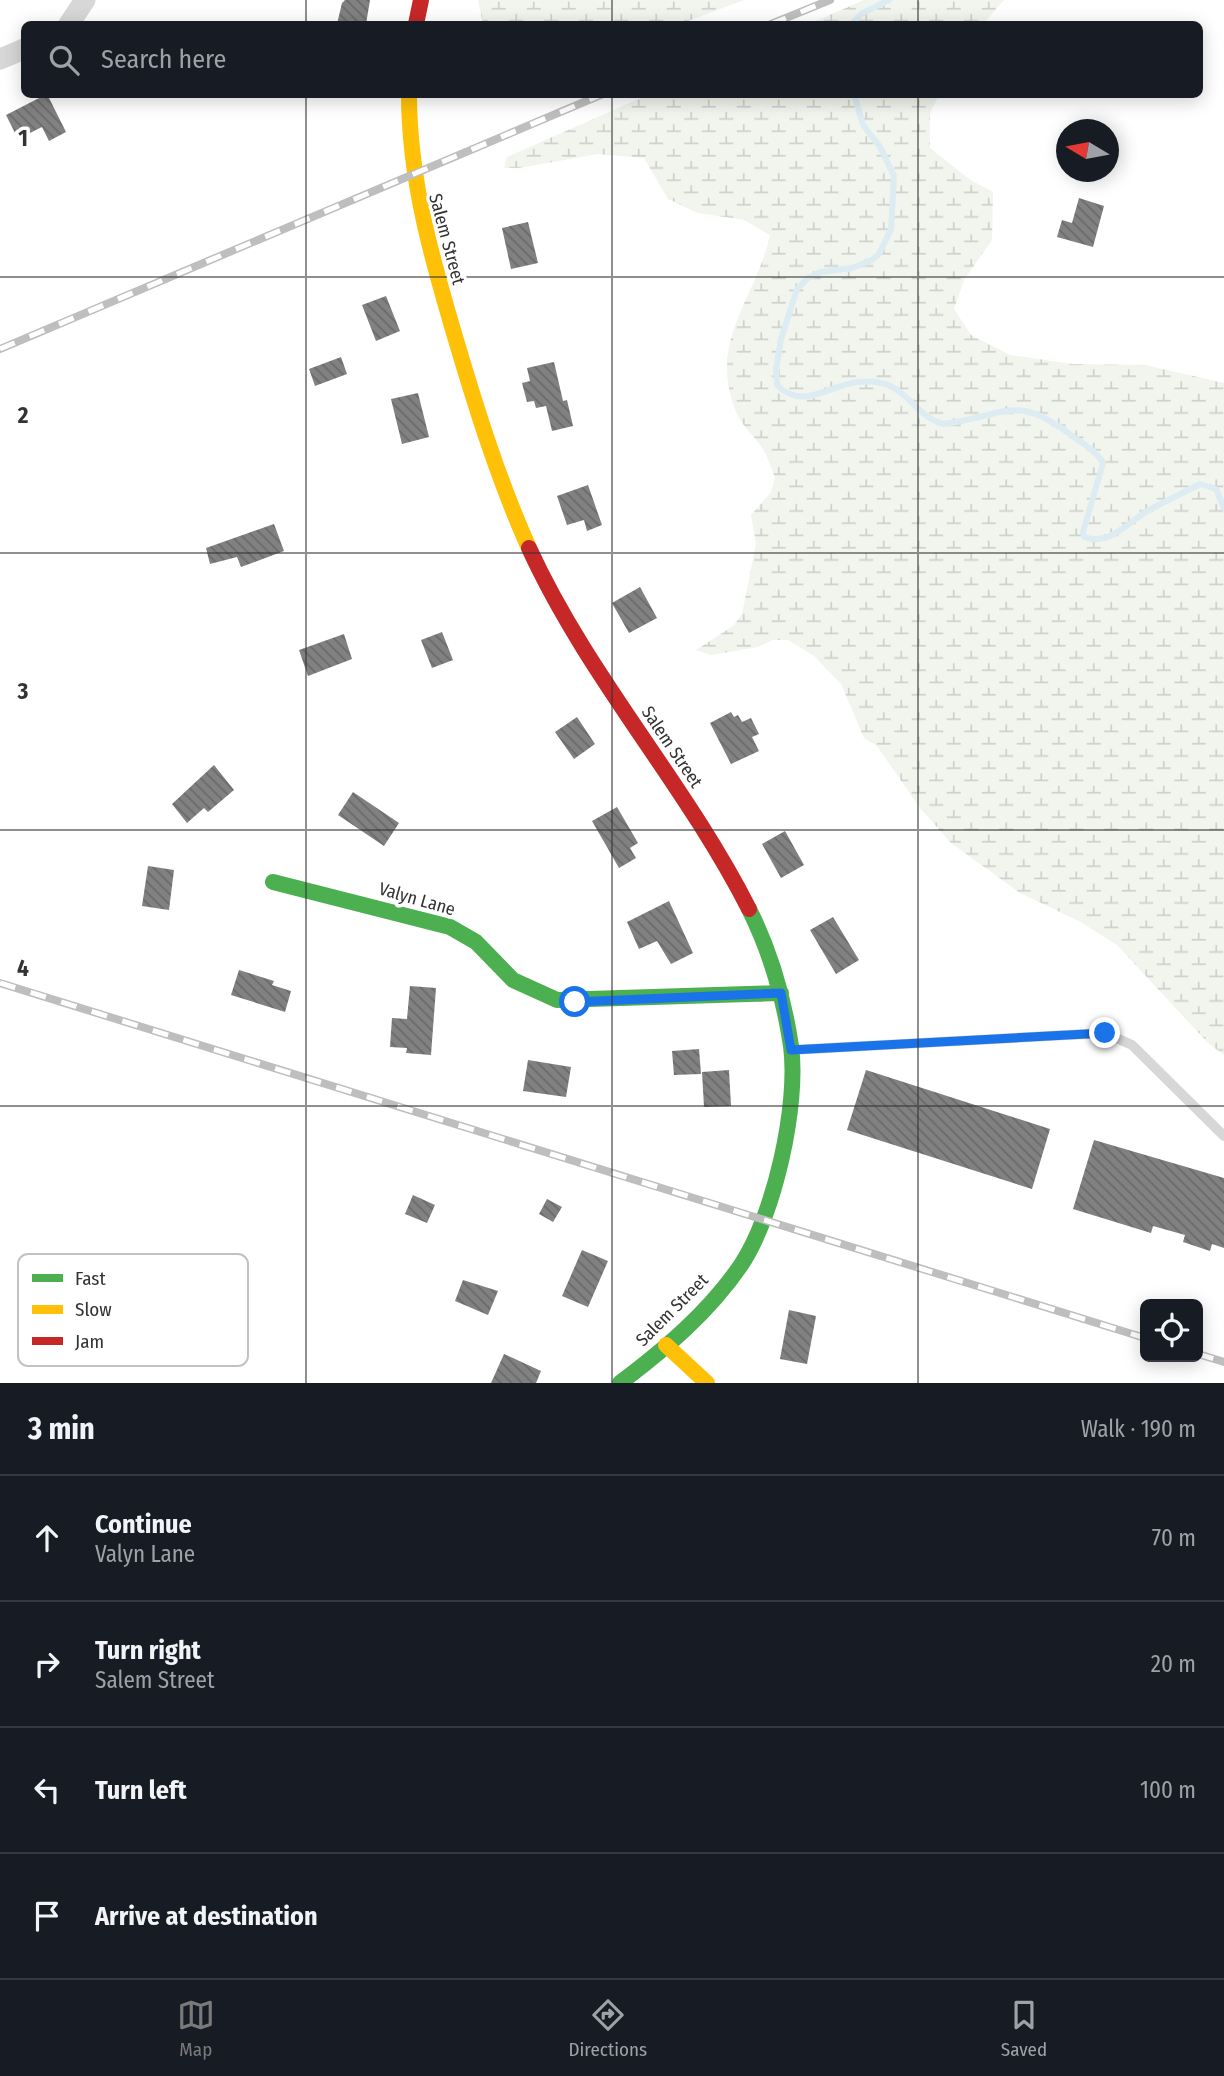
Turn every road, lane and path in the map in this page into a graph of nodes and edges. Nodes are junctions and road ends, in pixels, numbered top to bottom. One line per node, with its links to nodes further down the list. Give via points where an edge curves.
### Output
1 (85, 0): 3 (street)
2 (421, 0): 4 (street)
3 (72, 21)
4 (417, 21)
5 (21, 50): 6 (street)
6 (0, 59)
7 (409, 98): 9 (street, Salem Street, via 409,157 422,227 470,388 520,529 591,660 728,868 756,924)
8 (273, 883): 9 (street, Valyn Lane, via 450,927 476,942 513,980 557,1000)
9 (781, 993): 10 (street, Salem Street)
10 (791, 1050): 11 (lane, via 1105,1033 1132,1045); 12 (street, Salem Street, via 783,1146 759,1233 720,1290)
11 (1224, 1136)
12 (666, 1345): 13 (street, Salem Street); 14 (street)
13 (620, 1383)
14 (707, 1383)

